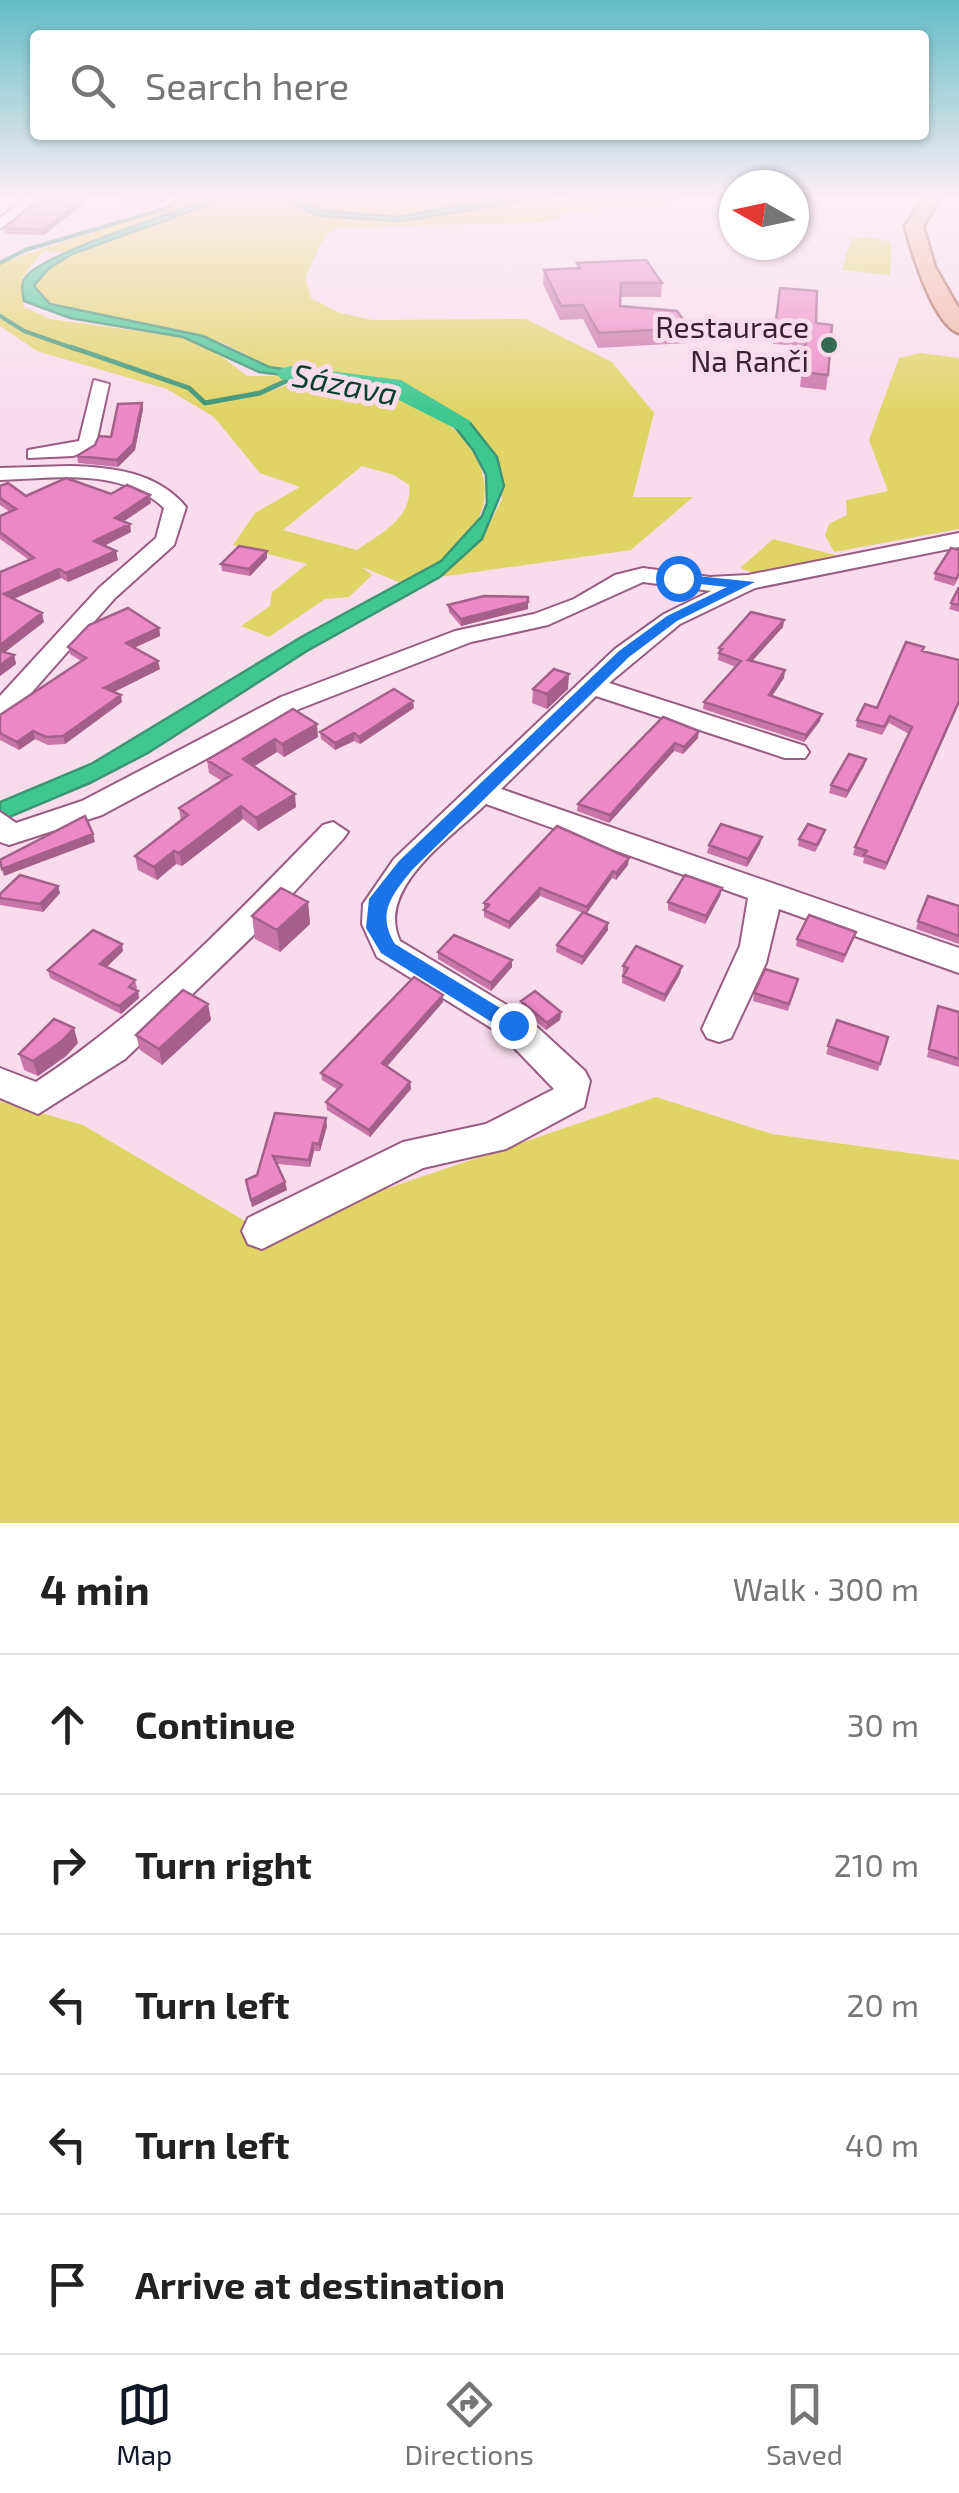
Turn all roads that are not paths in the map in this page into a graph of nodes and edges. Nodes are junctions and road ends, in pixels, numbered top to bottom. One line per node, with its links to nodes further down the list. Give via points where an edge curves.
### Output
1 (926, 269): 2 (main road)
2 (959, 327)
3 (100, 384): 4 (street, via 88,444)
4 (34, 455): 5 (street); 9 (street, via 80,473 147,484 176,507 166,540 107,593)
5 (0, 474)
6 (959, 540): 7 (street)
7 (748, 582): 8 (street, via 672,618); 13 (street, via 642,575 623,580 540,620 464,636 290,703 92,808)
8 (592, 686): 10 (street); 11 (street)
9 (0, 712)
10 (795, 752)
11 (483, 793): 14 (street); 18 (street, via 378,899 376,928 388,948 513,1025 572,1082 570,1097 494,1138 416,1153)
12 (333, 832): 17 (street, via 113,1049 38,1099)
13 (3, 835)
14 (764, 892): 15 (street); 16 (street, via 749,968)
15 (959, 961)
16 (719, 1029)
17 (0, 1082)
18 (262, 1231)

